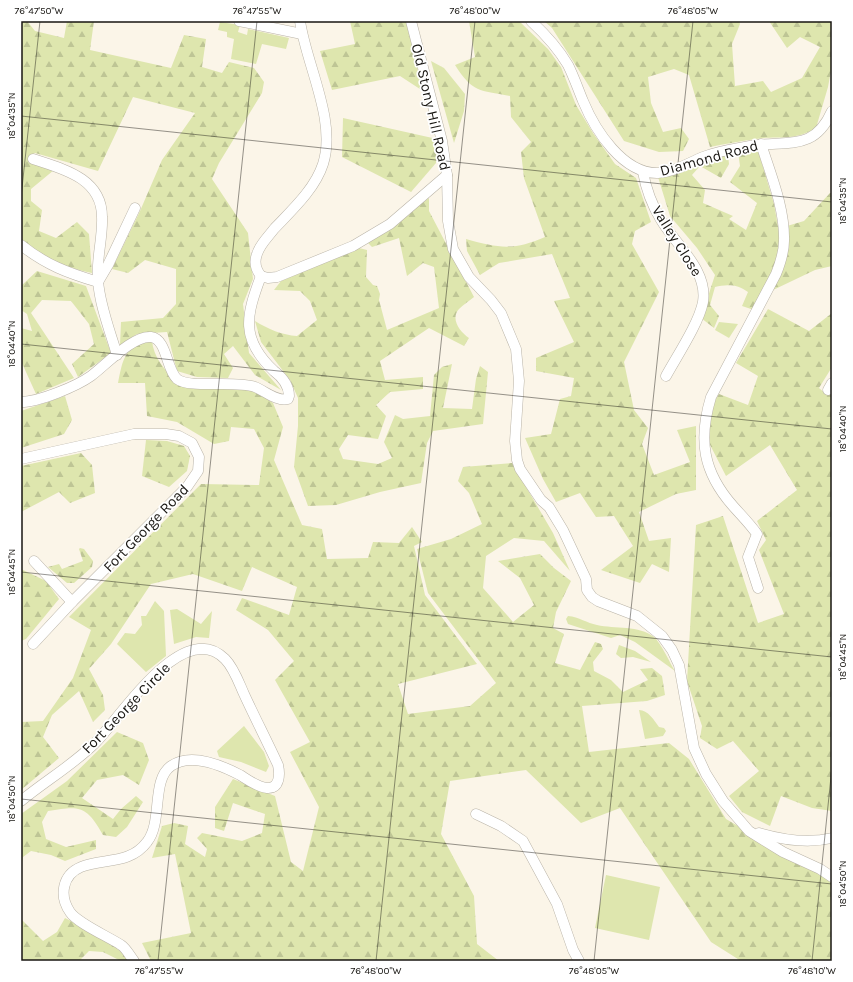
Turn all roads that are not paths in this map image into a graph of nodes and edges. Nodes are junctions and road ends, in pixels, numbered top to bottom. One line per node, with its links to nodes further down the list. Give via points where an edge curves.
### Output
1 (239, 21): 5 (street)
2 (300, 21): 5 (street)
3 (411, 21): 10 (street, Old Stony Hill Road, via 442,141)
4 (531, 21): 9 (street, Diamond Road, via 560,52 584,103 610,145 631,166)
5 (302, 34): 13 (street, via 327,138 323,164 311,188 262,243 255,263)
6 (832, 111): 7 (street, Diamond Road, via 824,127 812,138 794,143)
7 (762, 144): 9 (street, Diamond Road, via 710,155 673,170); 20 (street, via 783,223 783,256 711,397 706,416 704,453 714,479 757,534 748,557)
8 (33, 159): 14 (street, via 86,180 98,195 103,216)
9 (643, 172): 16 (street, Valley Close, via 656,210 698,271 704,294 700,313)
10 (447, 175): 13 (street, via 390,224 353,246 277,278); 25 (street, Old Stony Hill Road, via 448,221 453,249 469,278 501,313 516,349 518,381 515,441 520,469 563,530 592,597 637,616 662,636 672,650 679,666 697,755 723,801)
11 (135, 208): 14 (street)
12 (21, 245): 14 (street, via 36,257 62,271)
13 (261, 276): 15 (street, via 250,307 249,333 262,360 288,387 288,399 280,400 251,385 189,383 178,380 172,373 160,341 153,337 144,337)
14 (98, 282): 15 (street)
15 (117, 355): 17 (street, via 90,377 42,399)
16 (666, 376)
17 (21, 402)
18 (21, 459): 21 (street, Fort George Road, via 134,434 179,436 192,443 199,457 198,471 187,487)
19 (34, 561): 21 (street)
20 (758, 588)
21 (72, 602): 22 (street, Fort George Road)
22 (33, 644)
23 (21, 800): 28 (street, Fort George Circle, via 96,742 138,692 165,665 187,650 201,648 213,651 226,660 278,765 278,782 269,788 260,786 234,772 204,761 187,760 170,766 161,780 155,826 147,842 132,855 112,862 82,867 70,873 64,885 63,900 71,914 122,946)
24 (476, 814): 29 (street, via 501,826 523,841 557,904)
25 (749, 831): 26 (street, via 784,840 816,841); 27 (street, Old Stony Hill Road)
26 (832, 838)
27 (832, 877)
28 (134, 961)
29 (579, 961)

